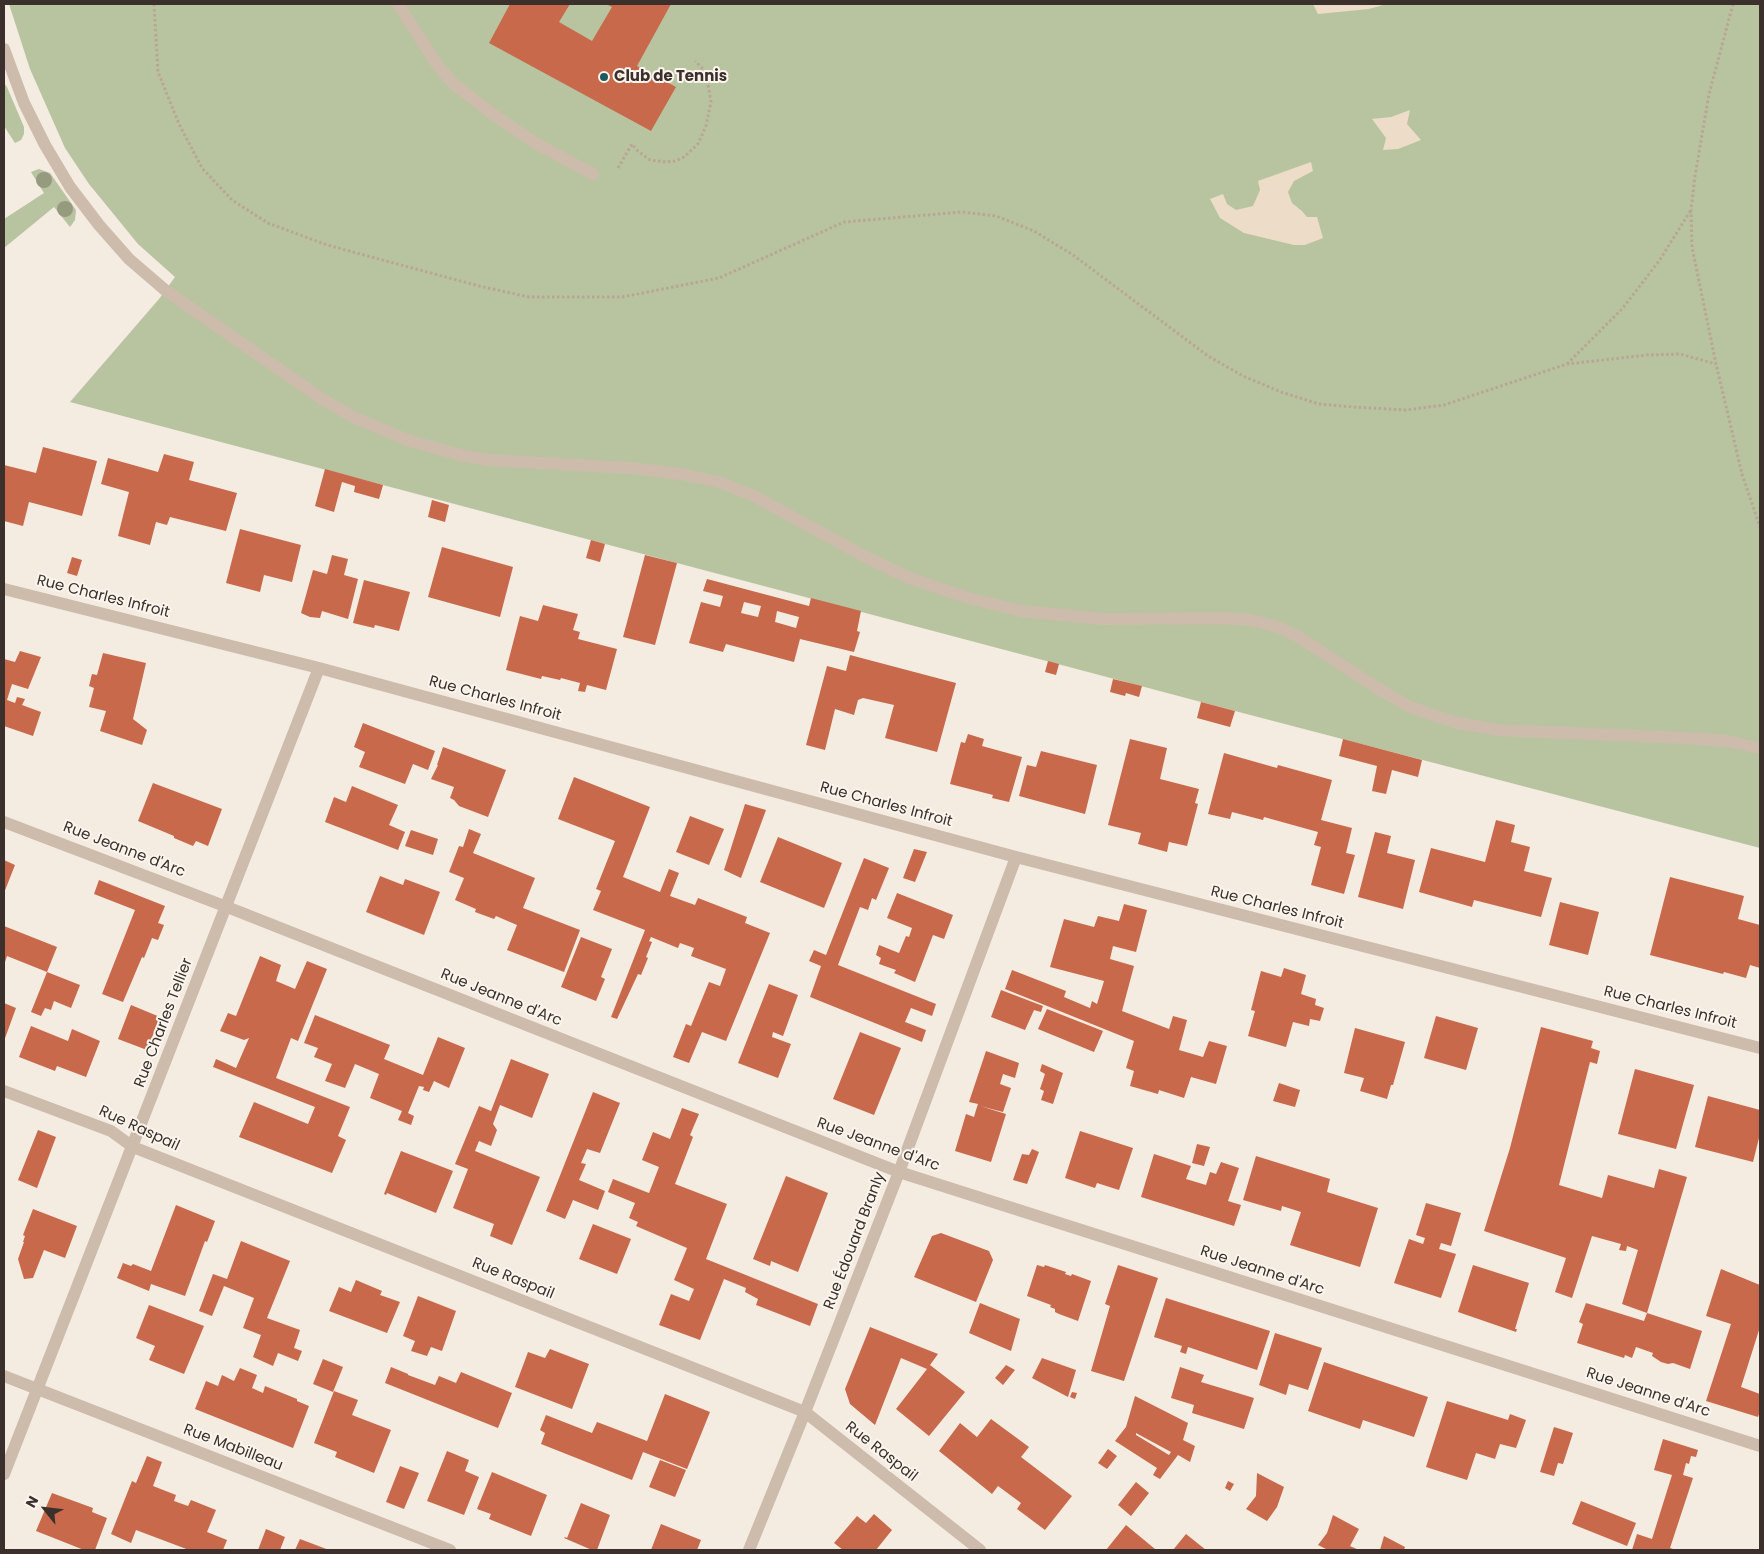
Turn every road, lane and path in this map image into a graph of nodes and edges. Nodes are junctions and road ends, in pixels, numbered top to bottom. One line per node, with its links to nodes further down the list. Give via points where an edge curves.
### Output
1 (154, 4): 8 (path, via 158,72 179,124 202,168 232,200 268,223 327,245 479,286 529,297 622,297 719,278 844,222 962,212 996,216 1034,231 1073,255 1208,356 1243,376 1319,404 1406,410 1444,405)
2 (398, 4): 6 (street, via 438,66 454,84 537,144)
3 (1733, 4): 7 (path, via 1710,94)
4 (4, 49): 13 (street, via 24,103 70,187 130,259 165,290 322,399 353,417 410,441 487,460 631,468 719,482 754,496 909,578 1021,611 1104,619 1223,618 1275,626 1297,636 1410,707 1454,722 1497,730 1686,738 1727,741)
5 (694, 61): 6 (path, via 704,70 711,102 703,135 692,151 675,161 657,161 644,156 632,144 615,172 604,176)
6 (593, 174)
7 (1691, 210): 8 (path, via 1659,261 1622,309); 9 (path, via 1692,248)
8 (1567, 364): 9 (path, via 1680,354)
9 (1716, 364): 10 (path, via 1742,474)
10 (1760, 528)
11 (4, 589): 12 (street, Rue Charles Infroit)
12 (319, 668): 15 (street, Rue Charles Infroit); 16 (street, Rue Charles Tellier)
13 (1760, 748)
14 (4, 822): 16 (street, Rue Jeanne d'Arc)
15 (1016, 857): 17 (street, Rue Charles Infroit); 20 (street, Rue Édouard Branly)
16 (226, 907): 19 (street, Rue Charles Tellier); 20 (street, Rue Jeanne d'Arc)
17 (1760, 1048)
18 (4, 1091): 19 (street, Rue Raspail, via 111,1131)
19 (133, 1147): 22 (street, Rue Charles Tellier); 23 (street, Rue Raspail)
20 (899, 1172): 23 (street, Rue Édouard Branly); 24 (street, Rue Jeanne d'Arc)
21 (4, 1376): 22 (street, Rue Mabilleau)
22 (36, 1388): 25 (street, Rue Charles Tellier); 26 (street, Rue Mabilleau)
23 (806, 1412): 27 (street, Rue Édouard Branly); 28 (street, Rue Raspail)
24 (1760, 1446)
25 (4, 1474)
26 (450, 1550)
27 (749, 1550)
28 (980, 1550)

